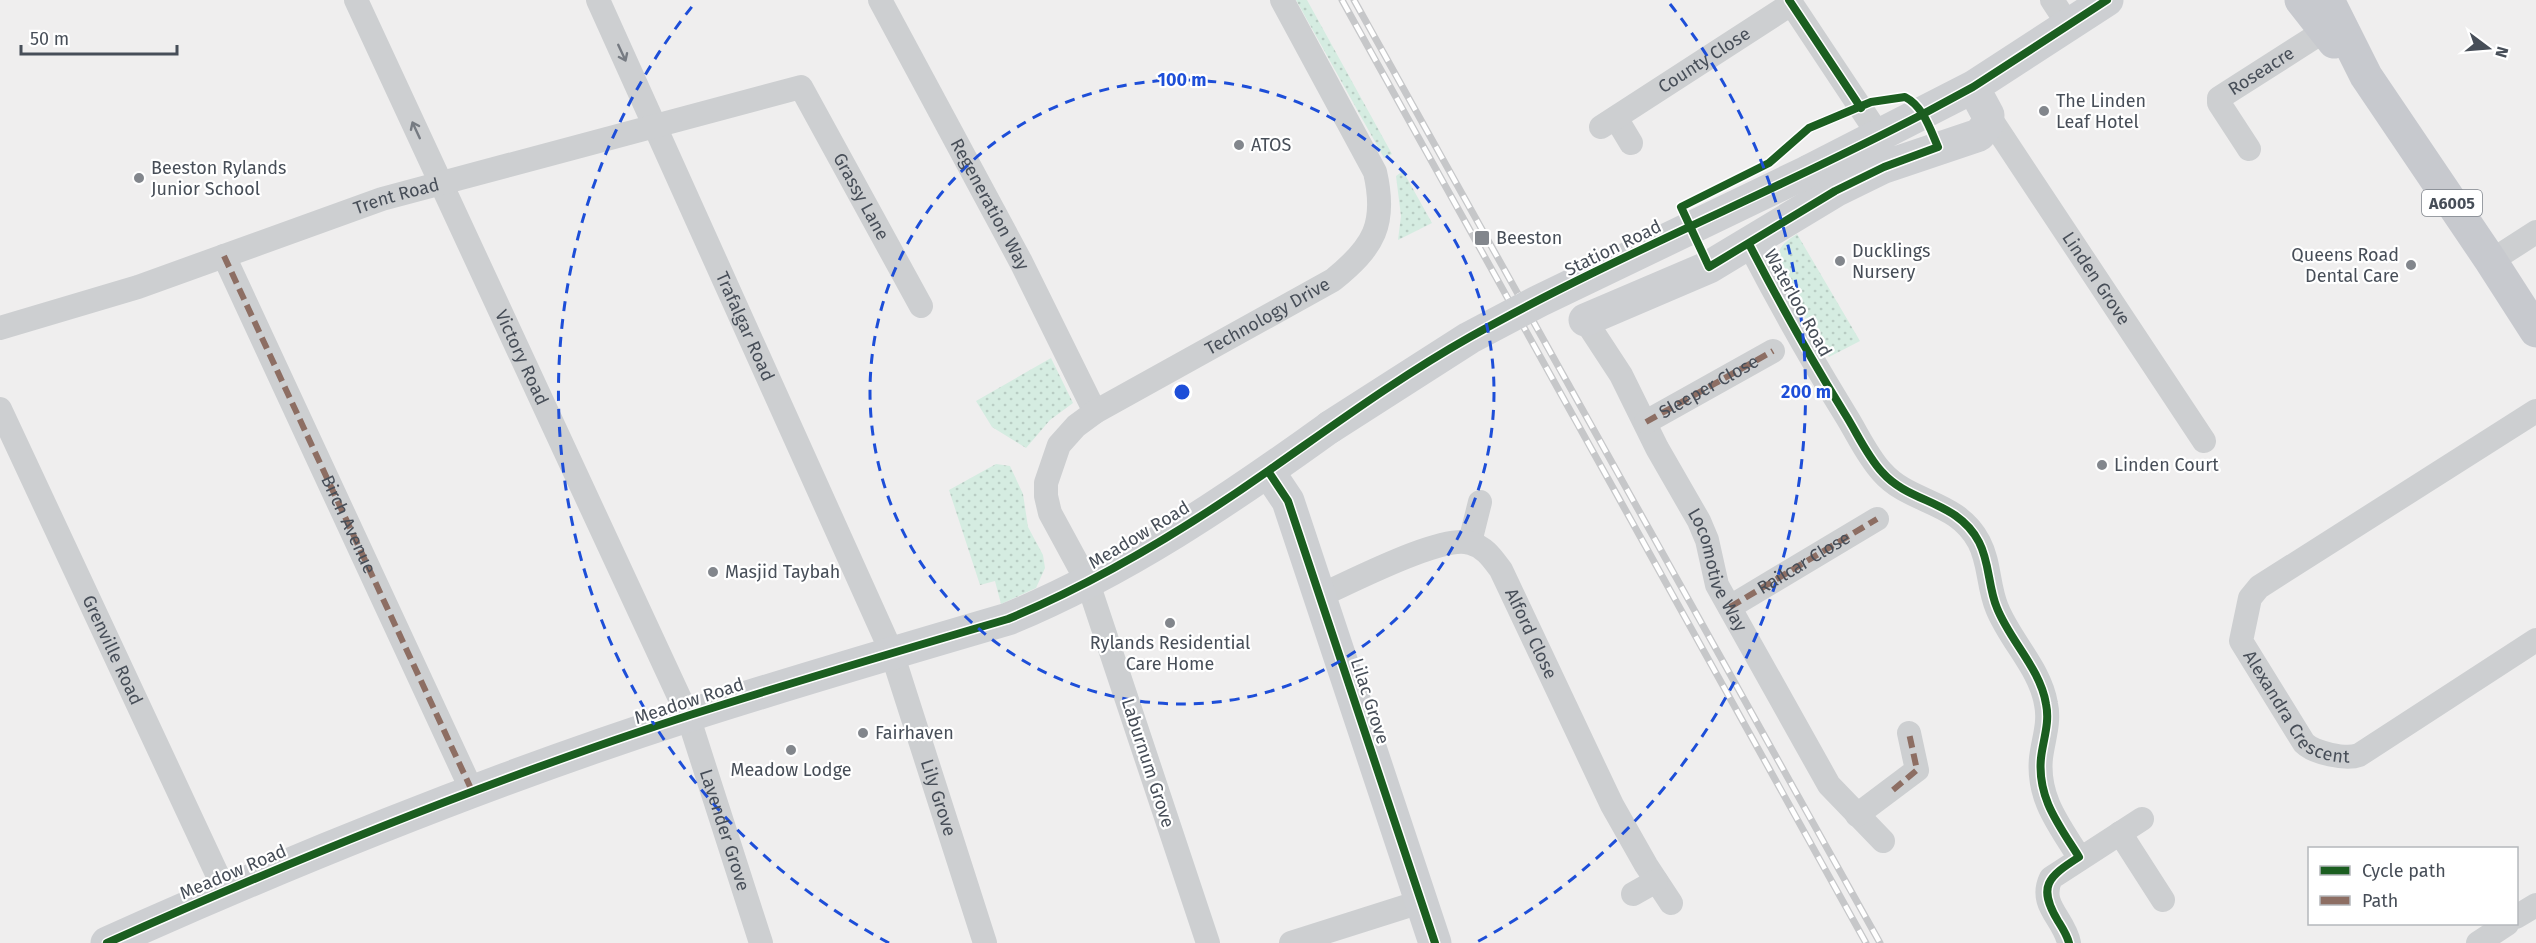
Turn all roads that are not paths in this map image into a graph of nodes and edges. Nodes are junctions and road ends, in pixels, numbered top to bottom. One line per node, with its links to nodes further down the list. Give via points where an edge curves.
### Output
1 (356, 0): 17 (street, Victory Road, one-way to 1)
2 (598, 0): 13 (street, Trafalgar Road, one-way to 13)
3 (880, 0): 29 (street, Regeneration Way, via 1021,262)
4 (1282, 0): 29 (street, Technology Drive, via 1375,172 1380,204 1373,238 1333,280)
5 (2108, 0): 8 (street, Station Road)
6 (2301, 0): 9 (main road, A6005)
7 (1790, 2): 14 (street); 15 (street, County Close, via 1609,122)
8 (2060, 13): 11 (street, Station Road)
9 (2326, 15): 16 (street, Roseacre, via 2219,98); 21 (main road, A6005)
10 (801, 87): 13 (street, Trent Road); 22 (street, Grassy Lane)
11 (1973, 87): 12 (street); 14 (street, Station Road)
12 (1988, 115): 19 (street, via 1979,135 1884,167 1835,191); 31 (street, Linden Grove)
13 (655, 126): 17 (street, Trent Road); 40 (street, Trafalgar Road)
14 (1880, 137): 32 (street, Station Road, bridge, via 1469,338)
15 (1631, 143)
16 (2249, 149)
17 (441, 183): 20 (street, Trent Road, via 351,209); 41 (street, Victory Road)
18 (2536, 232): 21 (street)
19 (1749, 244): 23 (street, via 1688,277); 48 (street, Waterloo Road, via 1818,370 1880,471 1902,488 1951,511 1978,540 1996,606 2045,697 2047,728 2040,768 2041,791)
20 (224, 256): 24 (street, Trent Road, via 138,287); 43 (street, Birch Avenue)
21 (2491, 261): 25 (main road, A6005)
22 (921, 306)
23 (1585, 320): 30 (street, Locomotive Way)
24 (0, 328)
25 (2536, 331)
26 (1773, 351): 30 (street, Sleeper Close)
27 (0, 409): 50 (street, Grenville Road)
28 (2536, 411): 39 (street, Alexandra Crescent, via 2259,587 2250,598 2241,641 2304,743 2355,757)
29 (1095, 412): 36 (street, Technology Drive, via 1059,445 1046,483 1050,513)
30 (1646, 422): 38 (street, Locomotive Way, via 1699,521 1717,585)
31 (2204, 441)
32 (1268, 471): 36 (street, Meadow Road); 37 (street, Lilac Grove, via 1288,501)
33 (1480, 502): 35 (street)
34 (1877, 519): 38 (street, Railcar Close)
35 (1470, 542): 37 (street, via 1444,543); 49 (street, Alford Close, via 1487,552 1501,570 1612,805)
36 (1088, 582): 40 (street, Meadow Road, via 1008,619); 61 (street, Laburnum Grove)
37 (1319, 596): 53 (street, Lilac Grove)
38 (1730, 607): 44 (street, Locomotive Way, via 1829,786)
39 (2536, 640)
40 (892, 653): 41 (street, Meadow Road); 60 (street, Lily Grove)
41 (688, 716): 43 (street, Meadow Road); 59 (street, Lavender Grove)
42 (1909, 733): 44 (street, via 1917,770)
43 (473, 793): 50 (street, Meadow Road)
44 (1857, 815): 47 (street, Locomotive Way)
45 (2142, 819): 46 (street)
46 (2120, 833): 48 (street); 52 (street)
47 (1883, 841)
48 (2079, 857): 64 (street, via 2051,878 2046,895)
49 (1656, 880): 51 (street); 54 (street, Alford Close)
50 (225, 891): 58 (street, Meadow Road)
51 (1633, 894)
52 (2163, 900)
53 (1420, 902): 62 (street); 63 (street, Lilac Grove)
54 (1671, 903)
55 (2536, 905): 56 (street)
56 (2518, 916)
57 (2505, 925): 65 (street)
58 (107, 943)
59 (761, 943)
60 (985, 943)
61 (1208, 943)
62 (1291, 943)
63 (1435, 943)
64 (2069, 943)
65 (2478, 943)

